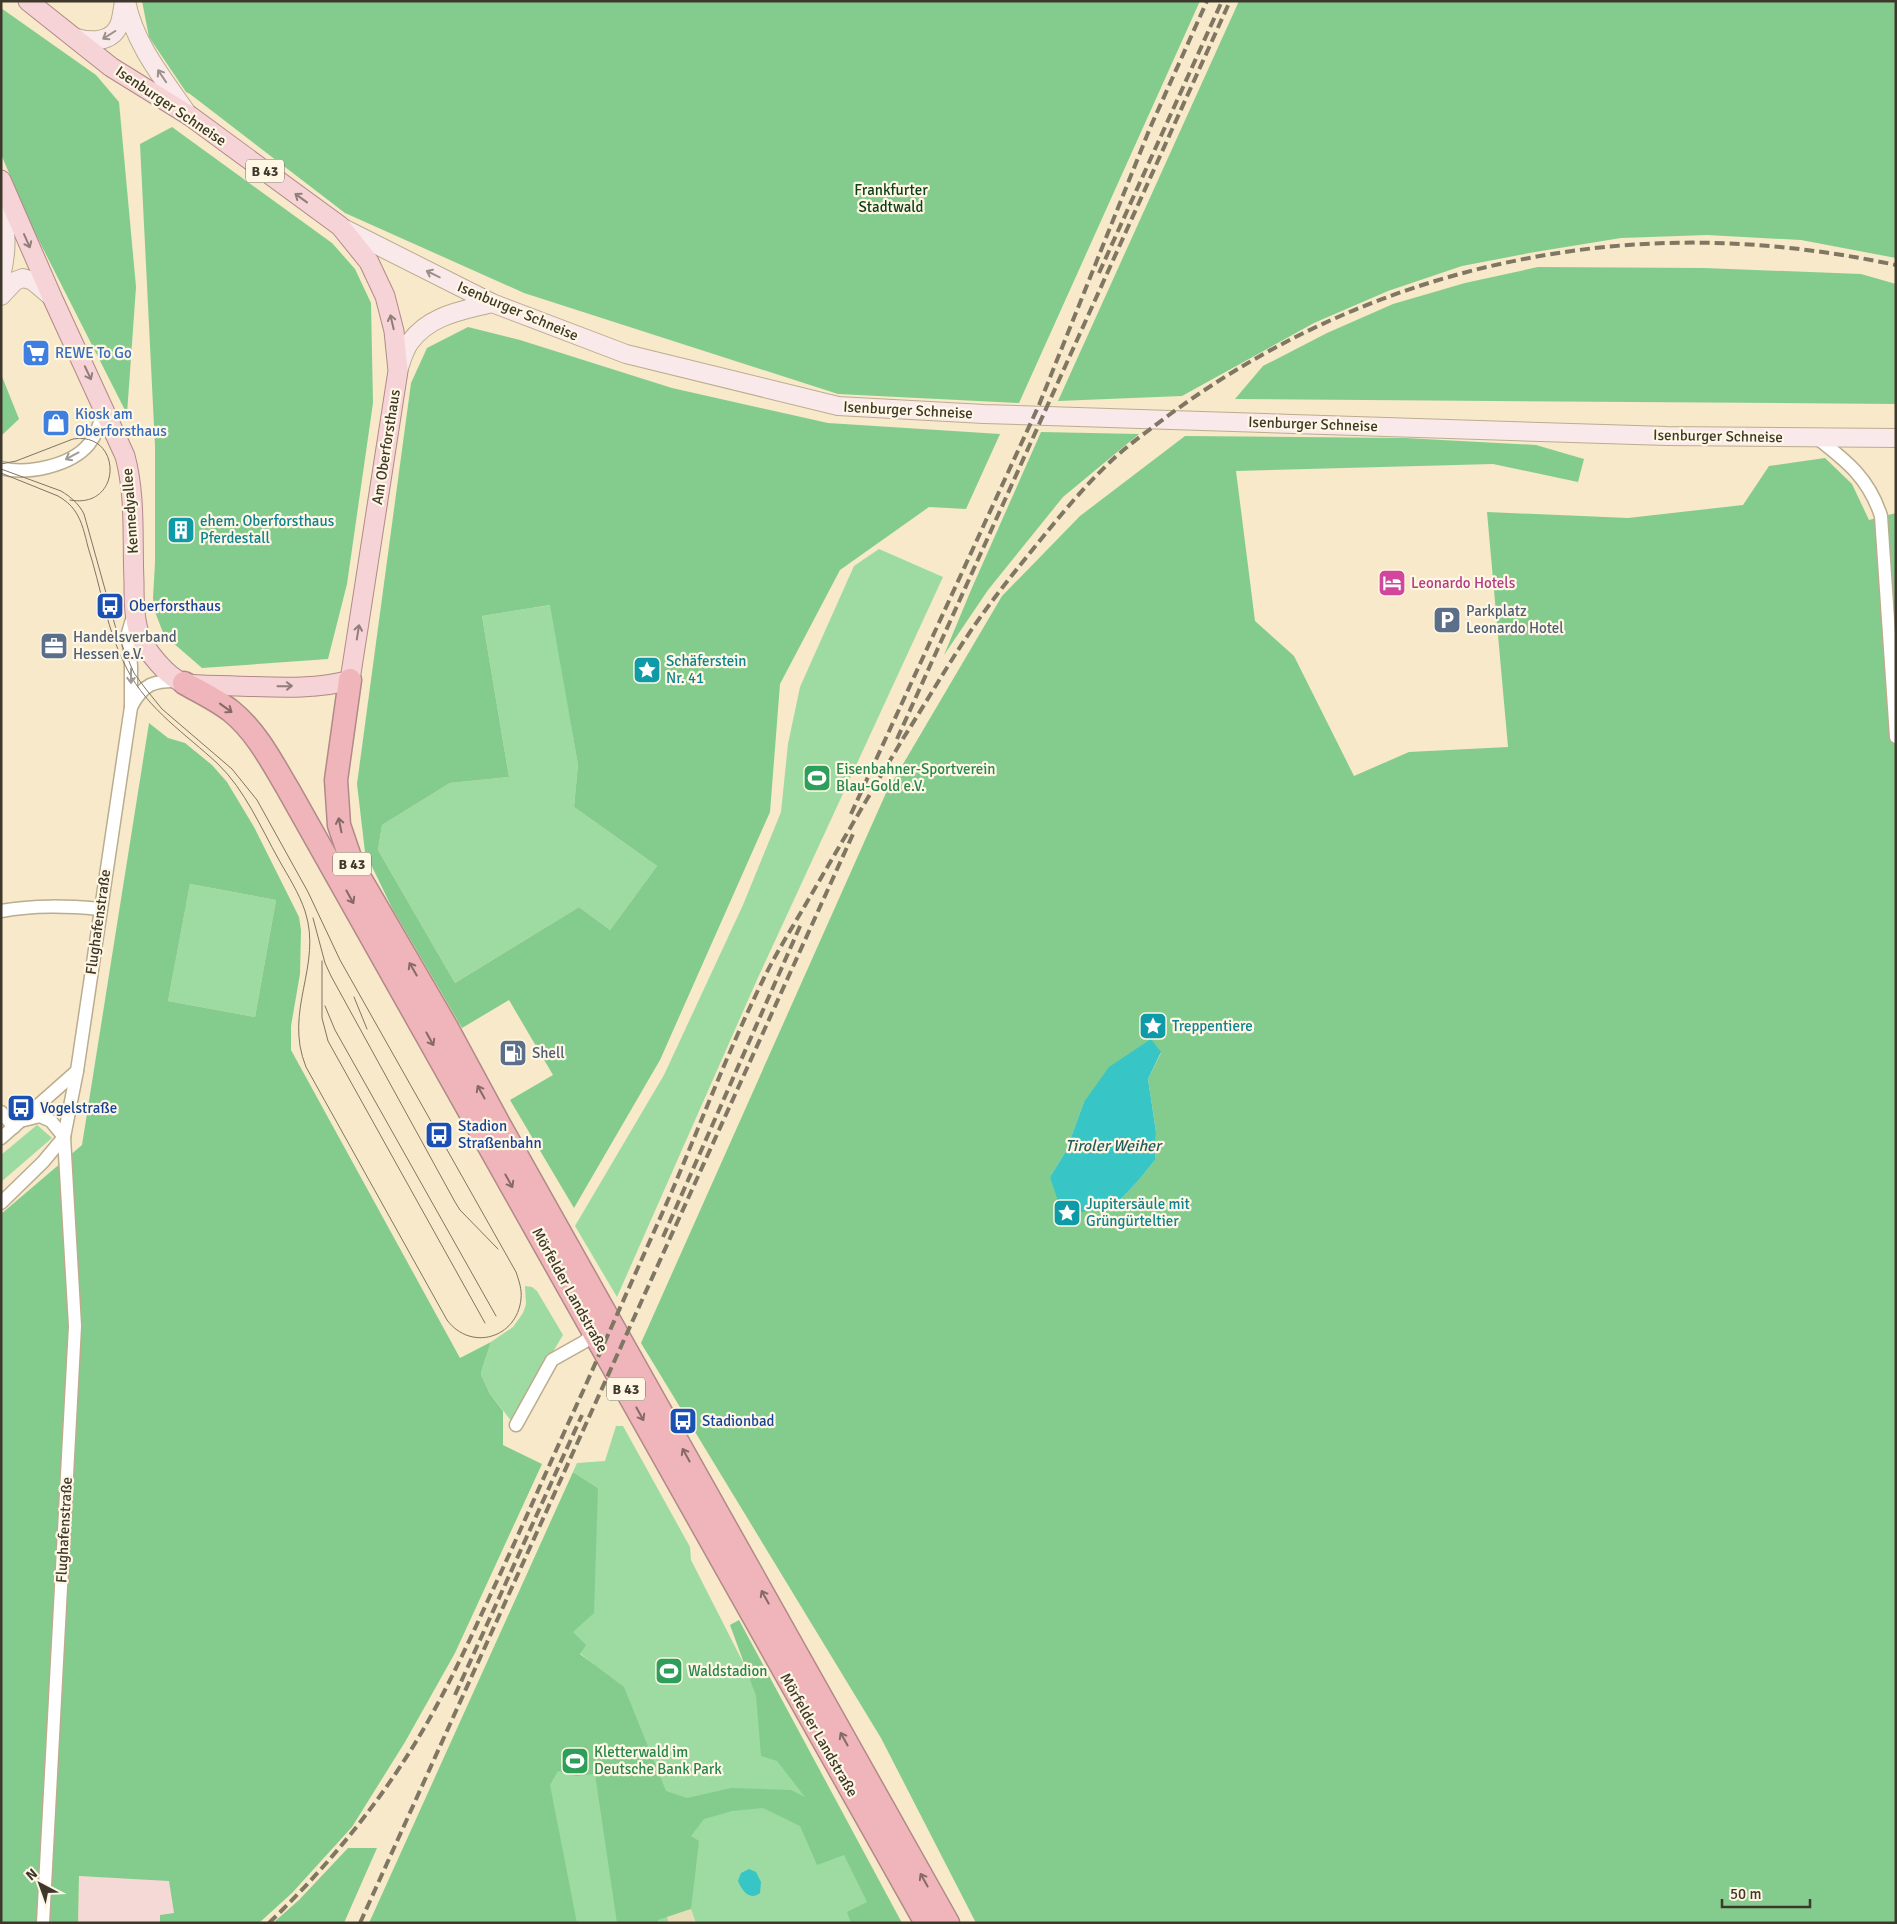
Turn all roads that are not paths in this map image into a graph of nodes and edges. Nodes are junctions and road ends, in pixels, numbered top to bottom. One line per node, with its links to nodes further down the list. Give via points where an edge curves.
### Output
1 (23, 1): 4 (main road)
2 (28, 1): 4 (main road, Isenburger Schneise / B 43)
3 (125, 1): 5 (main road, one-way to 5, via 118,27 112,35 94,40); 6 (main road, one-way to 3, via 140,40)
4 (44, 14): 5 (main road, Isenburger Schneise / B 43)
5 (73, 37): 6 (main road, Isenburger Schneise / B 43, via 116,70)
6 (190, 116): 9 (main road, Isenburger Schneise / B 43, one-way to 6)
7 (1, 180): 12 (main road, Kennedyallee / B 43, one-way to 12)
8 (1, 202): 10 (main road, via 6,246)
9 (340, 226): 13 (main road, Isenburger Schneise, one-way to 9); 14 (main road, Am Oberforsthaus / B 43, one-way to 9, via 386,296 369,262)
10 (1, 276)
11 (1, 296): 12 (main road, via 15,281 23,278 33,281)
12 (52, 297): 15 (main road, Kennedyallee / B 43, one-way to 15)
13 (492, 303): 14 (main road, via 442,316 423,327 409,344); 16 (main road, Isenburger Schneise, via 626,354 838,406 984,414)
14 (398, 371): 20 (main road, Am Oberforsthaus / B 43, one-way to 14)
15 (104, 408): 18 (street, one-way to 18, via 92,441 71,457 29,471); 19 (main road, Kennedyallee / B 43, via 121,445 130,476)
16 (1817, 438): 17 (main road, Isenburger Schneise); 23 (street, via 1843,458 1865,482 1881,516)
17 (1896, 438)
18 (1, 468)
19 (135, 612): 21 (main road, Kennedyallee / B 43, via 145,646 161,666); 22 (street, Flughafenstraße, one-way to 22, via 128,633)
20 (350, 680): 21 (main road, one-way to 20, via 317,686); 36 (highway, Mörfelder Landstraße / B 43, one-way to 20, via 446,1026 353,866 339,825 336,780)
21 (183, 682): 22 (street, Flughafenstraße, via 159,681 150,685 139,693); 32 (highway, Mörfelder Landstraße / B 43, one-way to 32, via 232,712 268,755)
22 (131, 707): 24 (street, Flughafenstraße)
23 (1896, 737)
24 (100, 909): 25 (street, via 26,906); 26 (street, Flughafenstraße)
25 (1, 911)
26 (77, 1071): 28 (street); 29 (street, Flughafenstraße)
27 (1, 1112): 28 (street)
28 (18, 1124): 29 (street, via 40,1116 51,1121); 30 (street)
29 (64, 1137): 31 (street); 34 (street, Flughafenstraße, via 75,1326)
30 (1, 1138)
31 (1, 1203)
32 (594, 1334): 33 (street, via 552,1360); 35 (highway, Mörfelder Landstraße / B 43, one-way to 35)
33 (516, 1425)
34 (43, 1923)
35 (926, 1923)
36 (948, 1923)

